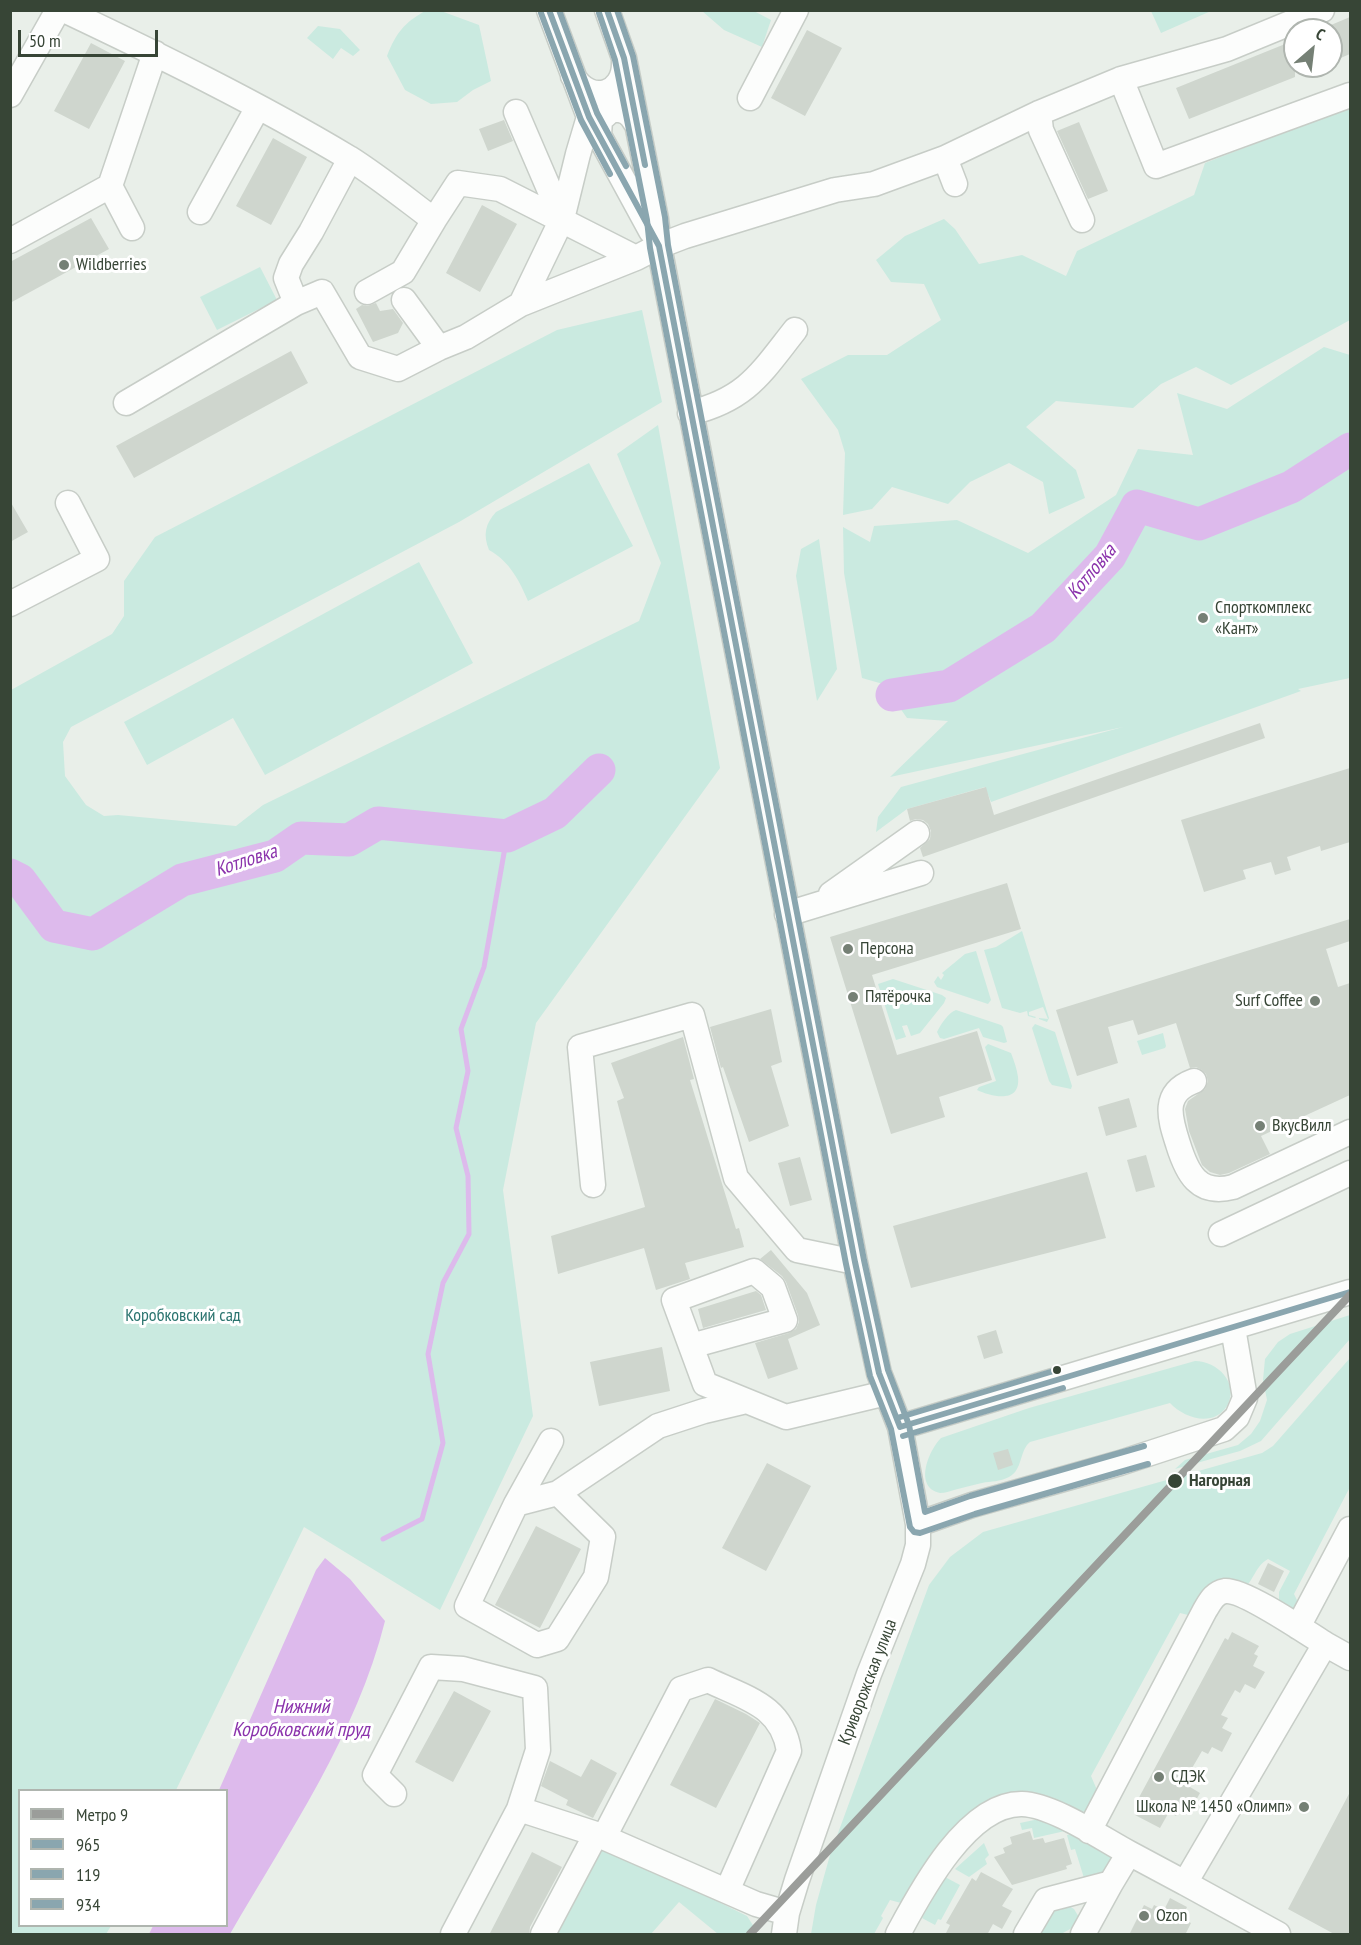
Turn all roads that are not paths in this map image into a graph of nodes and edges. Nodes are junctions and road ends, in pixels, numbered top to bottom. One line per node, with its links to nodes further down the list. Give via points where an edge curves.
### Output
1 (58, 10): 11 (street)
2 (64, 10): 7 (street)
3 (549, 10): 9 (street)
4 (607, 10): 8 (street)
5 (796, 10): 13 (street)
6 (1322, 10): 10 (street, via 1227,49)
7 (155, 53): 14 (street); 22 (street)
8 (624, 58): 9 (street, via 620,81 607,92 583,89); 17 (street)
9 (573, 76): 18 (street)
10 (1121, 79): 12 (street, via 1156,166); 16 (street)
11 (10, 95)
12 (1350, 95)
13 (750, 98)
14 (258, 107): 20 (street); 23 (street)
15 (516, 112): 24 (street)
16 (1039, 113): 19 (street); 26 (street, via 1041,130)
17 (635, 122): 18 (street, via 626,111 611,110); 29 (street)
18 (594, 126): 24 (street, via 578,154); 29 (street)
19 (945, 158): 21 (street); 29 (street, via 874,184 835,190)
20 (350, 159): 25 (street); 33 (street, via 286,278)
21 (956, 184)
22 (110, 186): 27 (street); 28 (street)
23 (200, 212)
24 (562, 219): 25 (street, via 500,189 458,183); 30 (street); 34 (street)
25 (434, 220): 31 (street, via 403,272)
26 (1082, 220)
27 (132, 228)
28 (10, 241)
29 (659, 246): 30 (street); 38 (street, Криворожская улица)
30 (636, 258): 34 (street)
31 (367, 292)
32 (404, 300): 36 (street)
33 (296, 303): 36 (street, via 322,292 360,357 398,369); 37 (street)
34 (521, 304): 36 (street, via 466,338)
35 (795, 330): 38 (street, via 745,390 712,407)
36 (440, 348)
37 (126, 403)
38 (690, 412): 44 (street, Криворожская улица)
39 (68, 503): 40 (street, via 97,559)
40 (10, 604)
41 (917, 833): 43 (street)
42 (921, 873): 43 (street)
43 (814, 906): 44 (street)
44 (787, 914): 50 (street, Криворожская улица)
45 (1194, 1082): 46 (street, via 1179,1090 1173,1099 1170,1118 1184,1165 1204,1186 1233,1187)
46 (1350, 1132)
47 (1350, 1173): 49 (street)
48 (593, 1185): 50 (street, via 580,1047 692,1015 736,1178 797,1250)
49 (1221, 1234)
50 (855, 1262): 54 (street, Криворожская улица)
51 (1350, 1292): 52 (street)
52 (1233, 1328): 56 (street); 60 (street, via 1245,1398 1237,1417 1224,1429)
53 (691, 1346): 55 (street, via 705,1384)
54 (886, 1394): 55 (street, via 786,1417); 56 (street, Криворожская улица)
55 (746, 1401): 58 (street, via 658,1426)
56 (900, 1427): 60 (street, Криворожская улица)
57 (550, 1441): 59 (street)
58 (558, 1493): 59 (street); 59 (street, via 603,1537 596,1577 557,1639 537,1645 467,1606)
59 (516, 1504)
60 (918, 1524): 73 (street, Криворожская улица, via 914,1564 869,1674 797,1880)
61 (1350, 1529): 62 (street)
62 (1298, 1627): 63 (street); 67 (street, via 1241,1594 1215,1595)
63 (1325, 1644): 64 (street); 71 (street)
64 (1350, 1658)
65 (394, 1794): 66 (street, via 375,1775 431,1667 463,1669 535,1688 538,1750)
66 (519, 1809): 68 (street); 74 (street)
67 (1089, 1831): 69 (street); 76 (street, via 1044,1809 1023,1804 1005,1806 988,1814 948,1852 924,1885)
68 (600, 1836): 72 (street); 72 (street, via 681,1689 708,1680 767,1708 786,1734 789,1751); 75 (street)
69 (1130, 1853): 70 (street); 71 (street)
70 (1111, 1883): 77 (street, via 1046,1900); 78 (street)
71 (1185, 1883): 79 (street)
72 (727, 1891): 73 (street, via 768,1909)
73 (786, 1924)
74 (453, 1935)
75 (543, 1935)
76 (898, 1935)
77 (1026, 1935)
78 (1083, 1935)
79 (1278, 1935)

